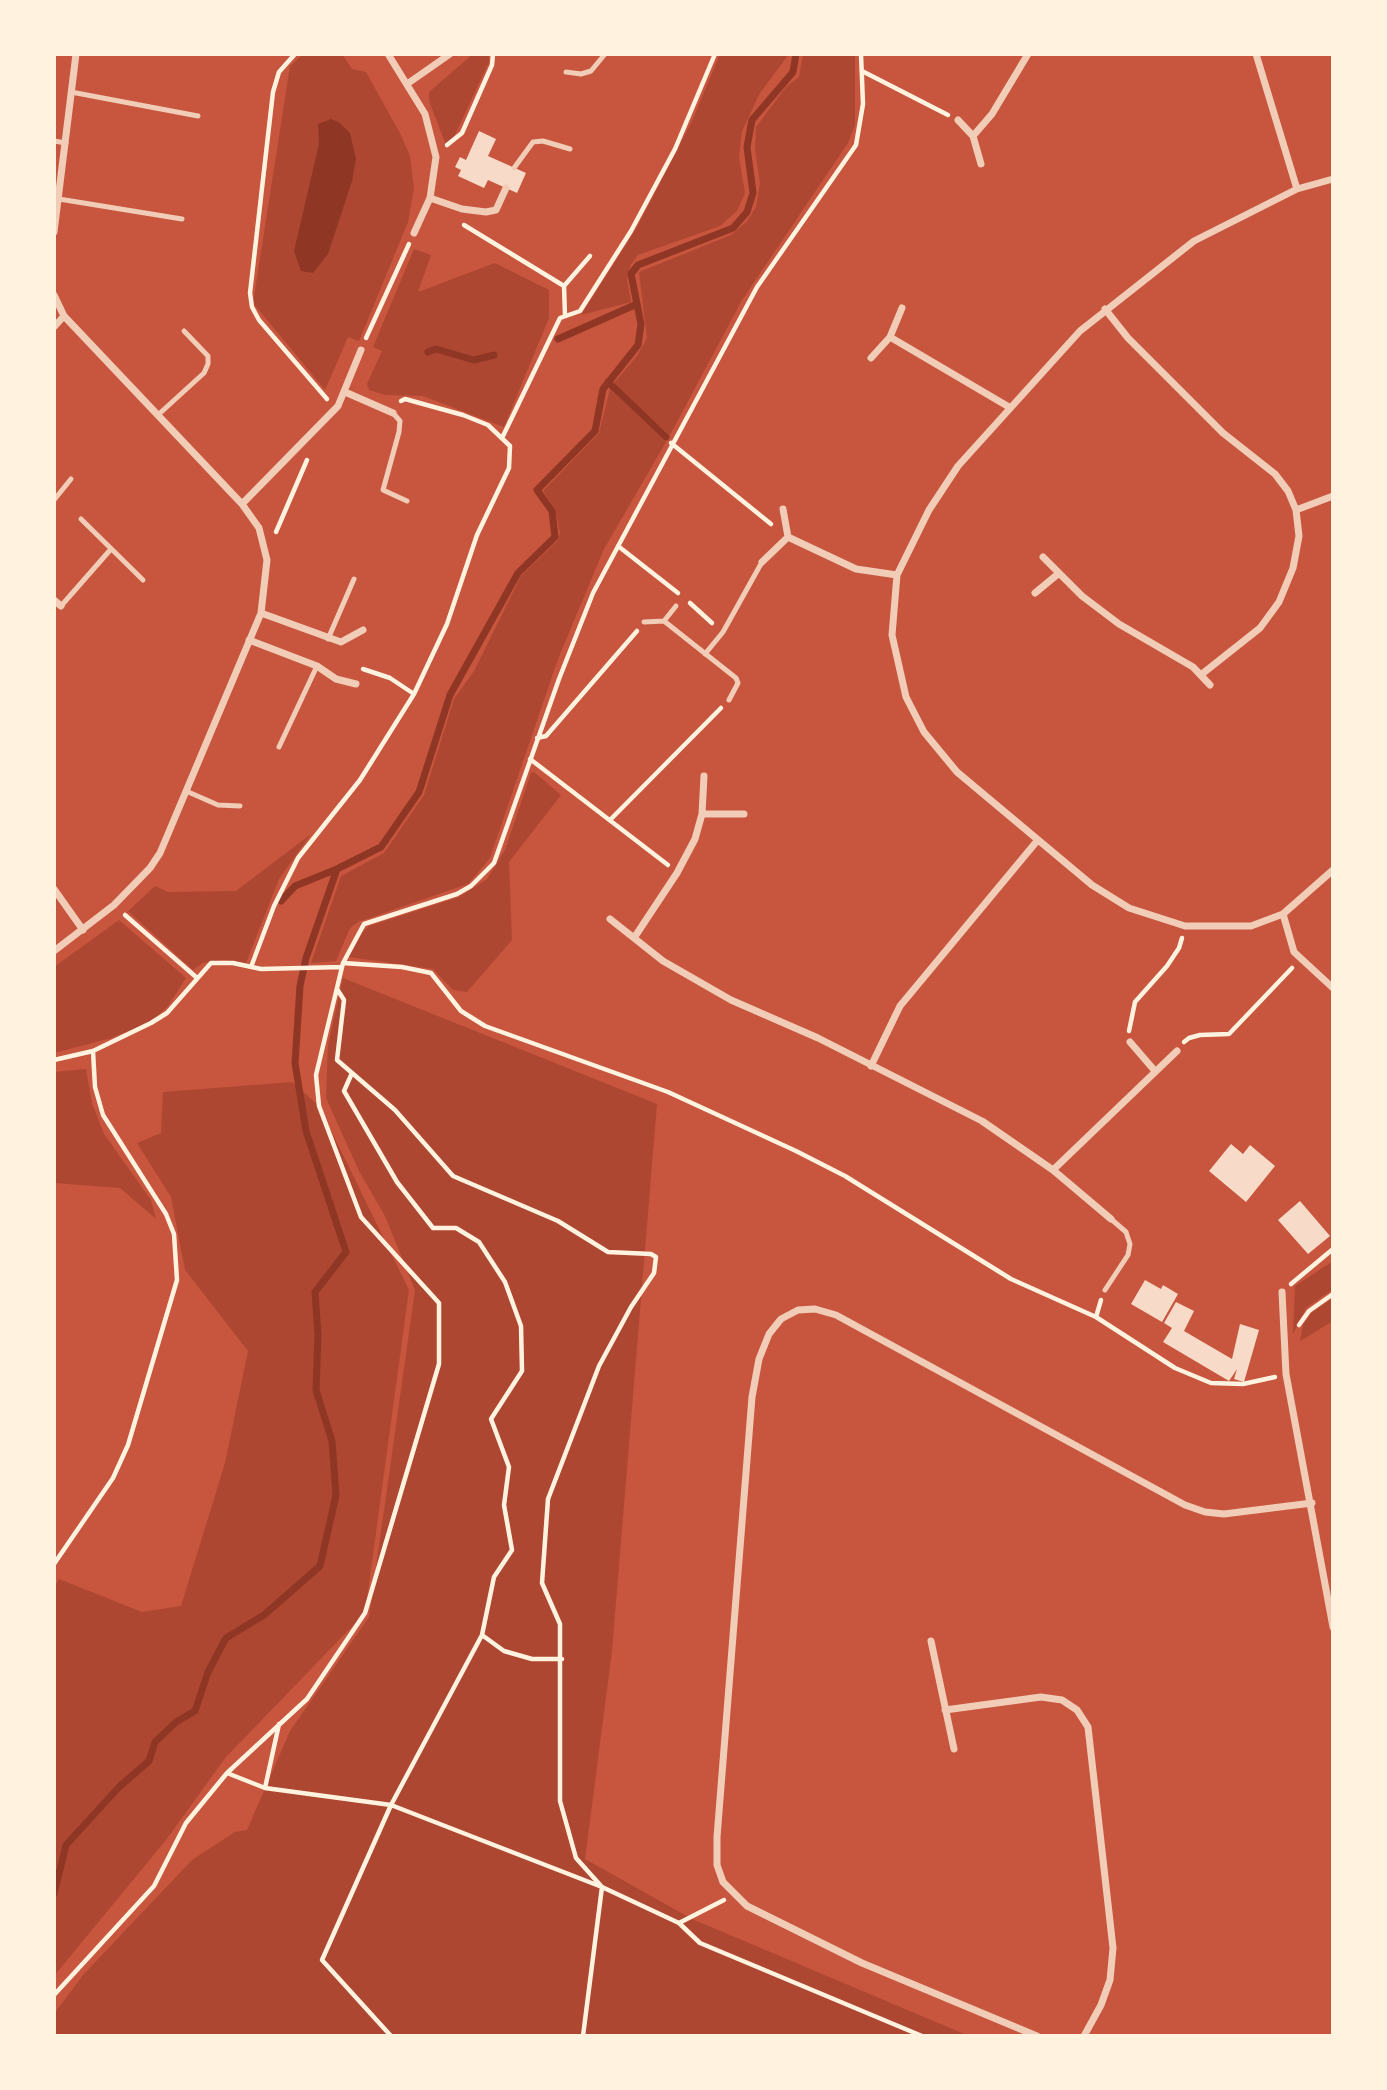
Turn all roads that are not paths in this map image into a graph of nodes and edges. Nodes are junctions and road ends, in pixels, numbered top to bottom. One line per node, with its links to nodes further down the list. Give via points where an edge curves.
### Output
1 (76, 54): 9 (street)
2 (388, 54): 8 (street)
3 (450, 54): 8 (street)
4 (605, 54): 7 (lane, via 591,71)
5 (1028, 54): 12 (street, via 992,114)
6 (1256, 54): 20 (street)
7 (566, 72)
8 (407, 84): 21 (street, via 425,114 436,157)
9 (71, 92): 10 (lane); 14 (street)
10 (198, 116)
11 (958, 120): 12 (street)
12 (973, 136): 16 (street)
13 (54, 141): 14 (lane)
14 (66, 143): 22 (street)
15 (570, 149): 17 (lane, via 533,142)
16 (981, 164)
17 (514, 168)
18 (1333, 179): 20 (street)
19 (506, 188): 21 (street, via 496,210 486,212)
20 (1297, 189): 28 (street, via 1194,241)
21 (430, 198): 25 (street)
22 (59, 199): 23 (lane); 24 (street)
23 (182, 219)
24 (54, 232)
25 (414, 233)
26 (54, 295): 29 (street)
27 (902, 308): 32 (street)
28 (1105, 309): 36 (street); 45 (street, via 1223,433 1275,474)
29 (64, 316): 30 (street); 38 (street)
30 (54, 327)
31 (184, 331): 38 (lane, via 208,356 208,364)
32 (890, 337): 34 (street); 36 (street)
33 (361, 350): 35 (street)
34 (872, 358)
35 (345, 392): 37 (street); 43 (street, via 322,424)
36 (1009, 407): 52 (street, via 958,466 929,510)
37 (389, 411): 42 (lane, via 400,421 383,490)
38 (159, 414): 43 (street)
39 (71, 479): 41 (lane)
40 (1333, 495): 45 (street)
41 (54, 500)
42 (407, 500)
43 (242, 504): 59 (street, via 265,543)
44 (783, 509): 47 (street)
45 (1296, 510): 67 (street, via 1299,536 1293,568 1279,602 1260,628)
46 (81, 519): 48 (lane)
47 (788, 537): 50 (street); 52 (street, via 856,569)
48 (111, 549): 54 (lane); 57 (lane)
49 (1043, 557): 51 (street)
50 (762, 562): 65 (lane, via 723,632)
51 (1058, 574): 55 (street); 67 (street, via 1119,624)
52 (897, 575): 77 (street, via 892,635 896,666 923,732 957,772)
53 (354, 579): 63 (lane)
54 (143, 580)
55 (1035, 593)
56 (54, 600): 57 (street)
57 (61, 606)
58 (676, 606): 60 (lane)
59 (261, 613): 63 (street); 64 (street)
60 (664, 621): 61 (lane); 65 (lane)
61 (645, 622)
62 (363, 630): 63 (street, via 349,640)
63 (328, 639)
64 (249, 640): 66 (street); 73 (street)
65 (705, 654): 70 (lane, via 736,678 738,684)
66 (317, 666): 68 (street, via 336,679); 71 (lane)
67 (1202, 674): 69 (street)
68 (356, 684)
69 (1210, 685)
70 (729, 700)
71 (279, 747)
72 (704, 776): 75 (street)
73 (186, 791): 74 (lane, via 218,805); 82 (street, via 150,868)
74 (240, 806)
75 (702, 814): 76 (street); 83 (street, via 677,873)
76 (744, 814)
77 (1038, 841): 80 (street, via 1129,908 1185,926 1251,926); 88 (street, via 900,1006)
78 (1333, 870): 80 (street)
79 (54, 889): 82 (street)
80 (1283, 914): 85 (street, via 1300,960)
81 (610, 919): 83 (street)
82 (83, 930): 84 (street)
83 (634, 938): 88 (street, via 663,961 731,1000)
84 (54, 951)
85 (1333, 988)
86 (1130, 1042): 89 (street)
87 (1177, 1051): 89 (street)
88 (872, 1066): 90 (street, via 982,1121)
89 (1155, 1071): 90 (street)
90 (1053, 1170): 91 (street)
91 (1111, 1219): 92 (lane, via 1126,1232 1130,1244)
92 (1105, 1290)
93 (1282, 1292): 94 (street, via 1286,1374)
94 (1312, 1503): 95 (street); 99 (street, via 1224,1514 1205,1512 836,1315 806,1309 781,1319 769,1334 752,1398 718,1837 723,1882 747,1906 862,1963)
95 (1333, 1627)
96 (931, 1641): 97 (street)
97 (946, 1710): 98 (street); 100 (street, via 1041,1697 1062,1700 1077,1710 1088,1727 1113,1948 1110,1980)
98 (954, 1749)
99 (1037, 2036)
100 (1084, 2036)

